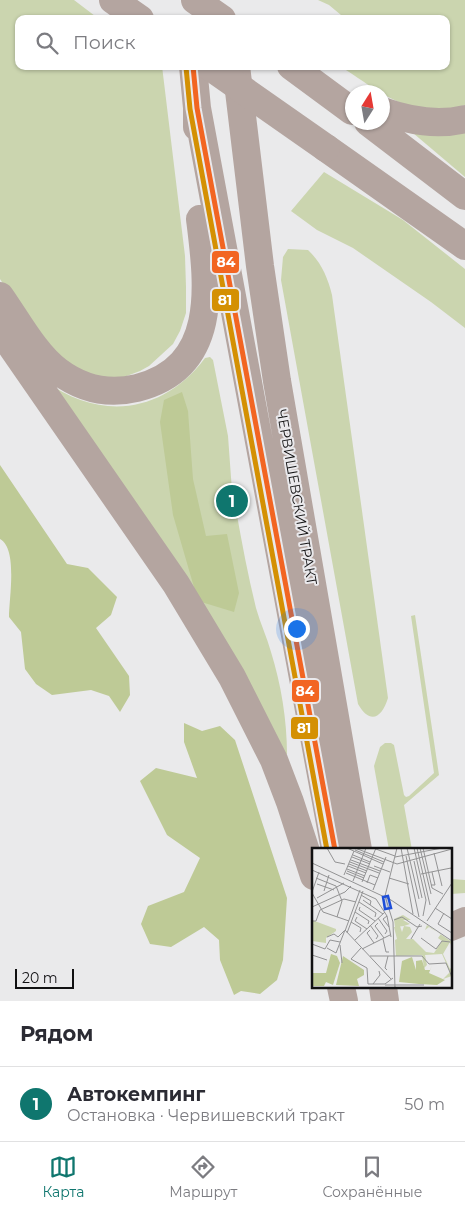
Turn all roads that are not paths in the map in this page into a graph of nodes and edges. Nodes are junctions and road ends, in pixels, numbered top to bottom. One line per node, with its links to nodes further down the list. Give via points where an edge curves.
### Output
1 (114, 0): 5 (highway)
2 (190, 0): 6 (highway)
3 (195, 0): 7 (highway)
4 (233, 0): 8 (highway)
5 (135, 15)
6 (190, 15)
7 (216, 15)
8 (233, 15)
9 (193, 70): 16 (highway)
10 (215, 70): 21 (highway, bridge)
11 (236, 70): 24 (highway, ЧЕРВИШЕВСКИЙ ТРАКТ, via 277,381)
12 (297, 70): 13 (highway)
13 (324, 89): 14 (highway); 15 (highway)
14 (345, 97)
15 (345, 106)
16 (197, 108): 22 (highway, via 196,185 207,272 206,293 198,337 175,370 147,384 122,391 107,392 72,381 44,358); 25 (highway, ЧЕРВИШЕВСКИЙ ТРАКТ)
17 (390, 113): 18 (highway, via 433,123)
18 (465, 119)
19 (378, 130): 20 (highway)
20 (465, 196)
21 (465, 246)
22 (0, 296)
23 (0, 330): 28 (highway, via 176,584 232,677 274,760)
24 (346, 787): 26 (highway, ЧЕРВИШЕВСКИЙ ТРАКТ); 27 (highway)
25 (335, 848)
26 (358, 848)
27 (366, 848)
28 (312, 870)
29 (452, 914): 30 (highway)
30 (465, 915)
31 (465, 921): 32 (highway)
32 (452, 927)
33 (341, 988): 37 (highway)
34 (360, 988): 38 (highway)
35 (383, 988): 39 (highway)
36 (400, 988): 40 (highway)
37 (344, 1001)
38 (362, 1001)
39 (385, 1001)
40 (400, 1001)

